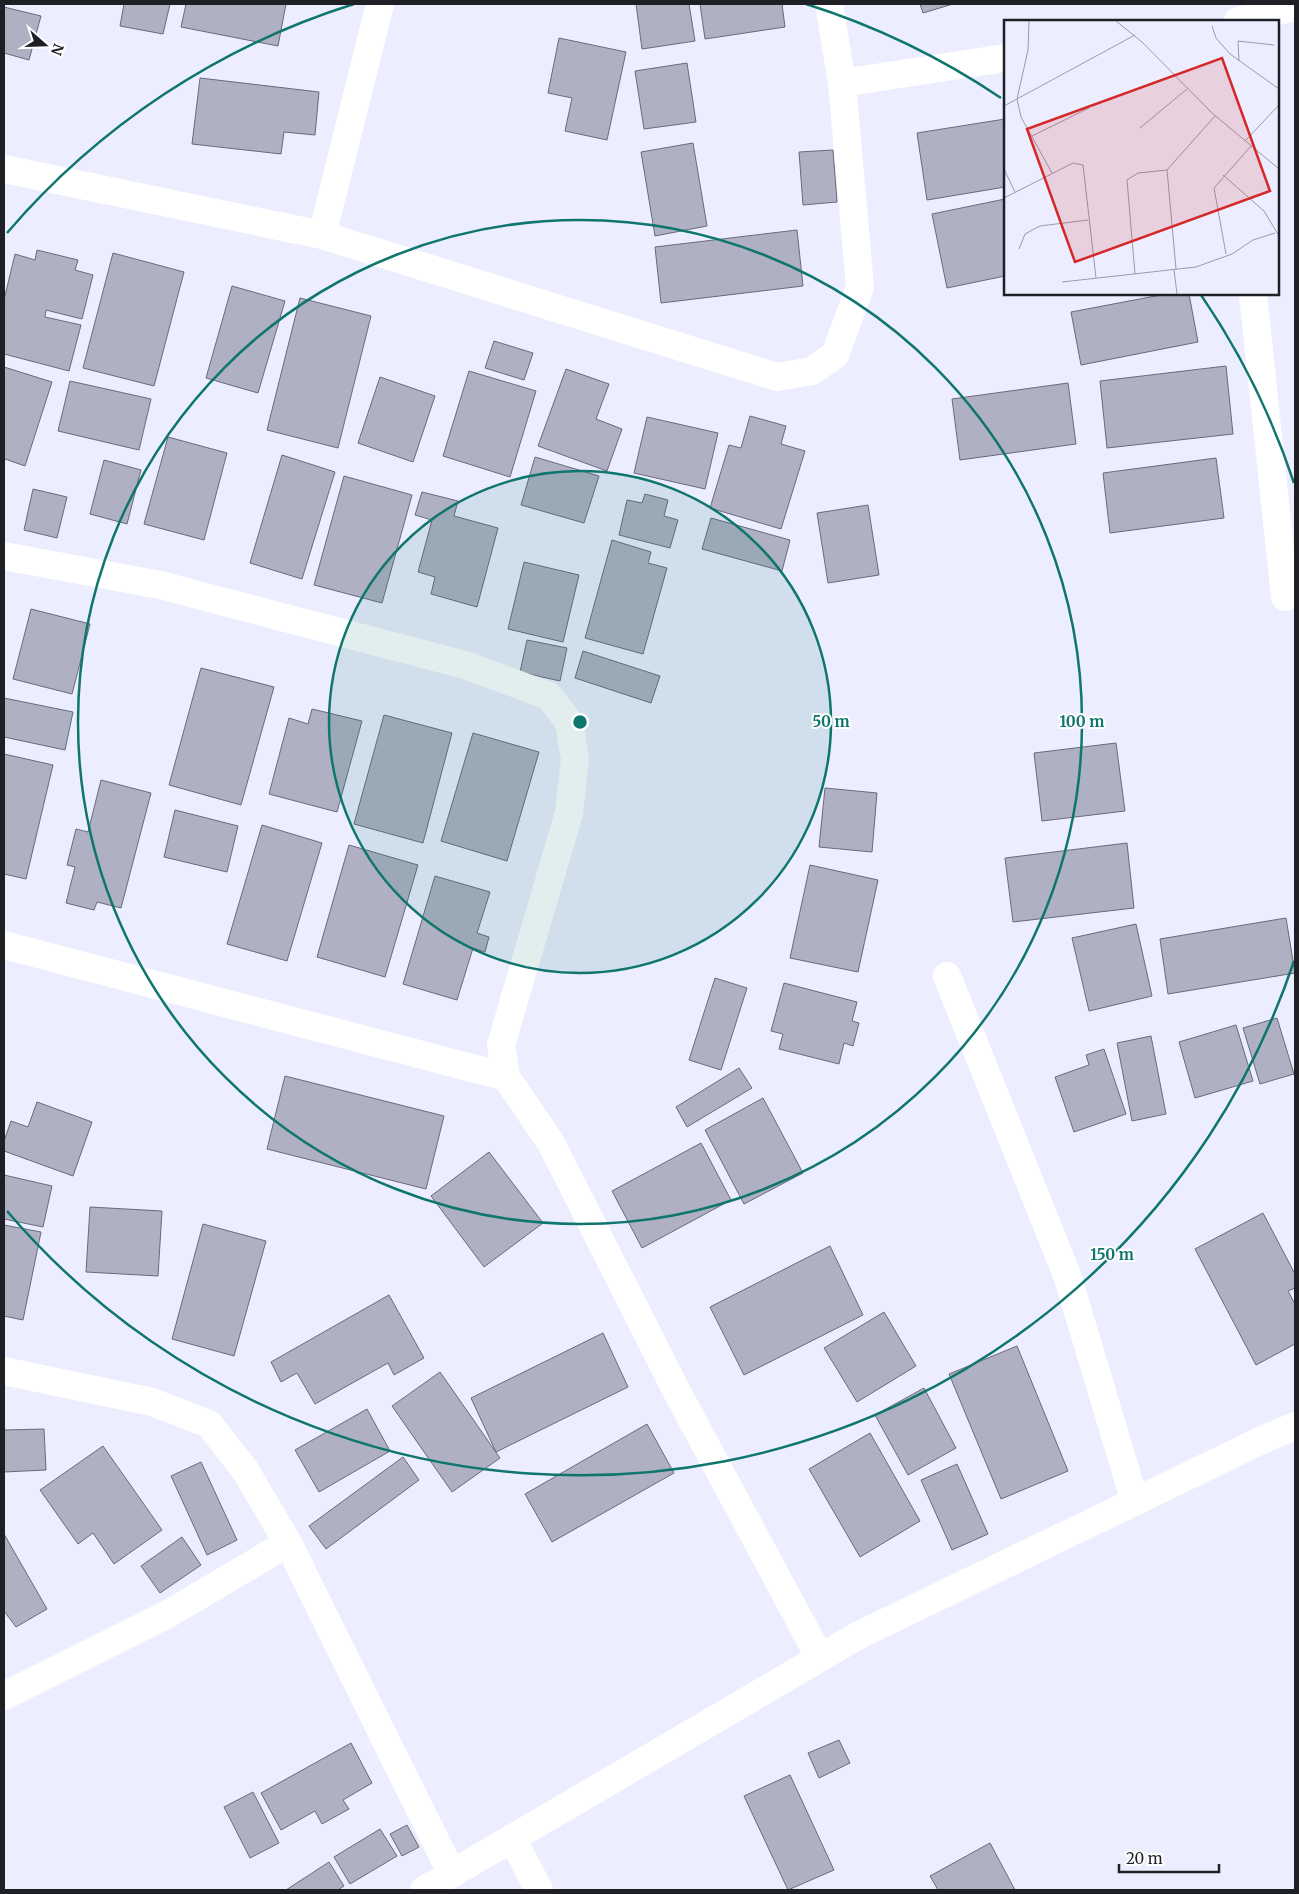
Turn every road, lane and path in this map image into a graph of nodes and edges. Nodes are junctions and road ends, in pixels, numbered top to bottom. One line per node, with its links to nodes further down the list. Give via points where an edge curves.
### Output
1 (380, 4): 8 (street)
2 (829, 4): 6 (street)
3 (1295, 7): 4 (street)
4 (1242, 20)
5 (1004, 58): 6 (street)
6 (842, 83): 8 (street, via 860,287 835,355 812,371 777,377)
7 (4, 169): 8 (street)
8 (322, 235)
9 (1253, 295): 11 (street)
10 (4, 556): 14 (street, via 160,585 465,665 549,696 569,722 575,759 569,813 501,1045)
11 (1285, 597)
12 (4, 945): 14 (street)
13 (947, 976): 17 (street, via 1067,1275)
14 (506, 1077): 19 (street, via 551,1143 676,1390)
15 (4, 1371): 18 (street, via 152,1402 208,1424 245,1470)
16 (1295, 1426): 17 (street)
17 (1135, 1502): 19 (street, via 860,1635)
18 (288, 1543): 20 (street, via 168,1614); 22 (street)
19 (820, 1658): 21 (street)
20 (4, 1696)
21 (512, 1838): 22 (street); 24 (street)
22 (452, 1874): 23 (street)
23 (424, 1890)
24 (539, 1890)

